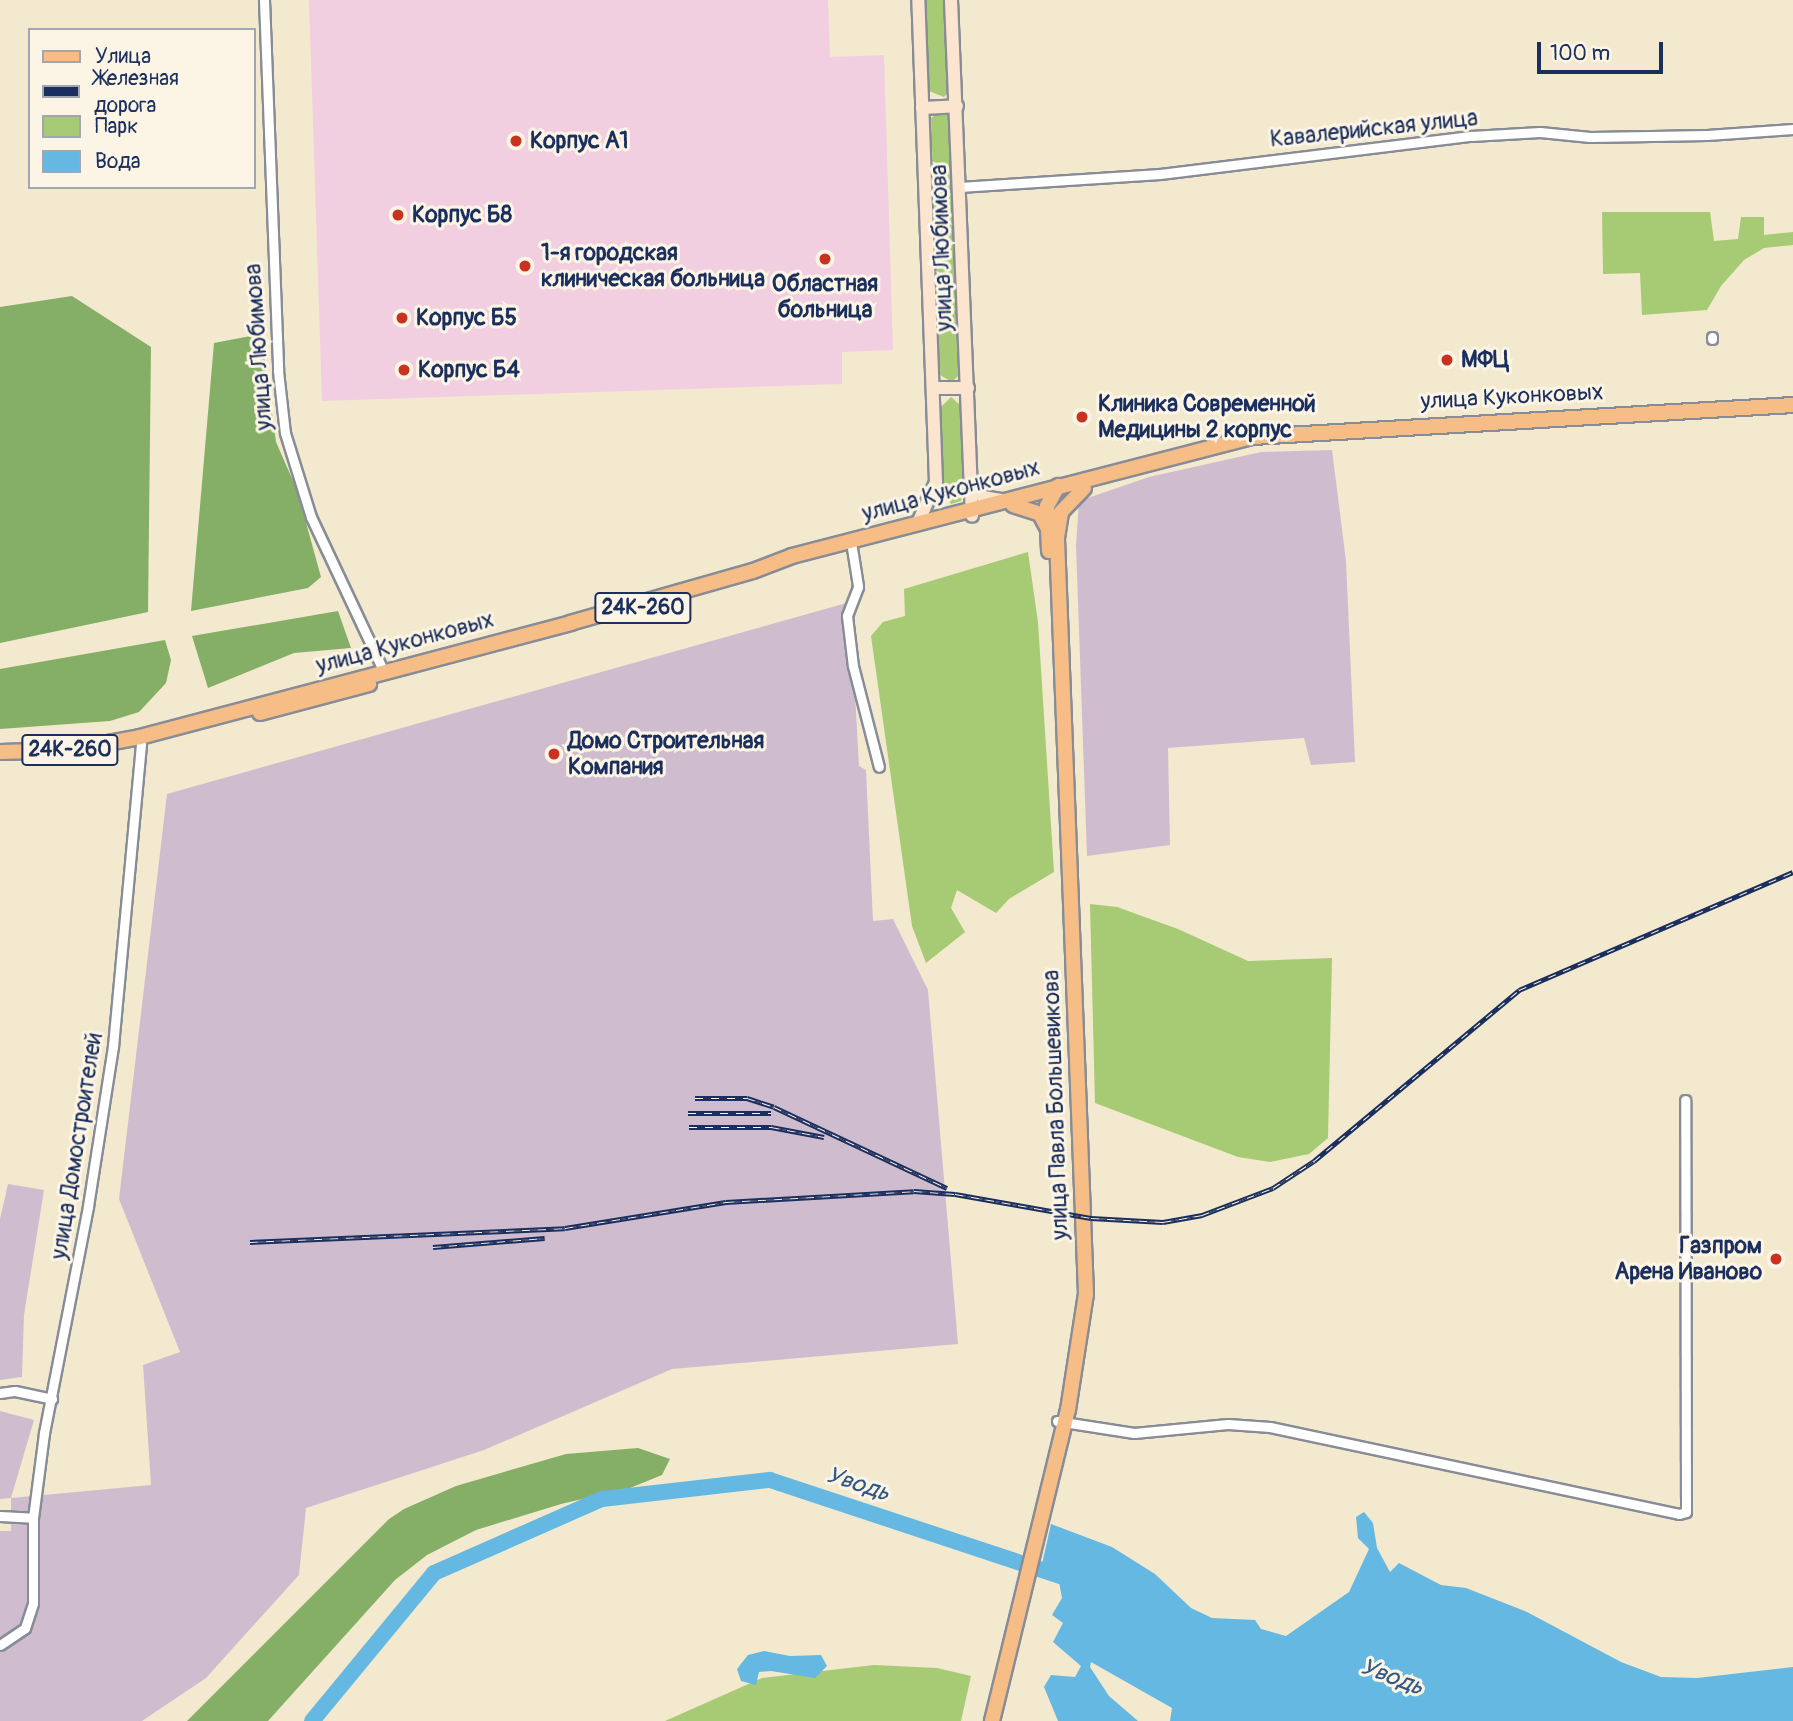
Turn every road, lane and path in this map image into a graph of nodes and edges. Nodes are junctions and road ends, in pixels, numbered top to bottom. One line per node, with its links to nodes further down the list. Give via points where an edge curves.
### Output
1 (264, 0): 20 (street, улица Любимова, via 278,371 285,433 311,517)
2 (918, 0): 5 (main road, улица Любимова)
3 (951, 0): 4 (main road, улица Любимова)
4 (957, 106): 5 (main road); 7 (main road, улица Любимова)
5 (922, 108): 8 (main road, улица Любимова)
6 (1793, 129): 7 (street, Кавалерийская улица, via 1707,135 1590,137 1540,132 1471,136 1160,174)
7 (960, 187): 9 (main road, улица Любимова)
8 (933, 388): 9 (main road); 17 (main road, улица Любимова, via 936,482)
9 (968, 388): 12 (main road, улица Любимова)
10 (1793, 405): 14 (main road, улица Куконковых, via 1279,433 1215,444)
11 (1793, 414): 13 (main road, улица Куконковых, via 1280,441)
12 (970, 483): 15 (main road, via 983,496); 16 (main road, улица Любимова)
13 (1084, 488): 14 (main road, улица Куконковых); 18 (main road, улица Павла Большевикова, via 1061,512)
14 (1053, 492): 15 (main road, улица Куконковых); 18 (main road)
15 (1012, 500): 16 (main road, улица Куконковых / 24К-260); 18 (main road, via 1040,514)
16 (972, 512): 17 (main road, улица Куконковых); 19 (main road, улица Куконковых / 24К-260)
17 (918, 523): 20 (main road, улица Куконковых)
18 (1053, 537): 27 (main road, улица Павла Большевикова, via 1076,1217 1074,1329)
19 (852, 548): 20 (main road, улица Куконковых / 24К-260); 23 (street, via 858,587 847,616 853,666)
20 (385, 675): 21 (main road, улица Куконковых / 24К-260, via 294,706)
21 (140, 740): 22 (main road, 24К-260, via 72,755); 26 (street, улица Домостроителей, via 113,1046)
22 (0, 754)
23 (879, 767)
24 (1685, 1100): 27 (street, via 1686,1512 1270,1427 1228,1424 1134,1433)
25 (0, 1393): 26 (street, via 15,1391)
26 (52, 1399): 29 (street, улица Домостроителей)
27 (1061, 1422): 30 (main road, улица Павла Большевикова)
28 (0, 1516): 29 (street)
29 (33, 1518): 31 (street, улица Домостроителей, via 33,1603 25,1628)
30 (1020, 1594): 32 (main road); 33 (main road)
31 (0, 1645)
32 (984, 1721)
33 (992, 1721)

